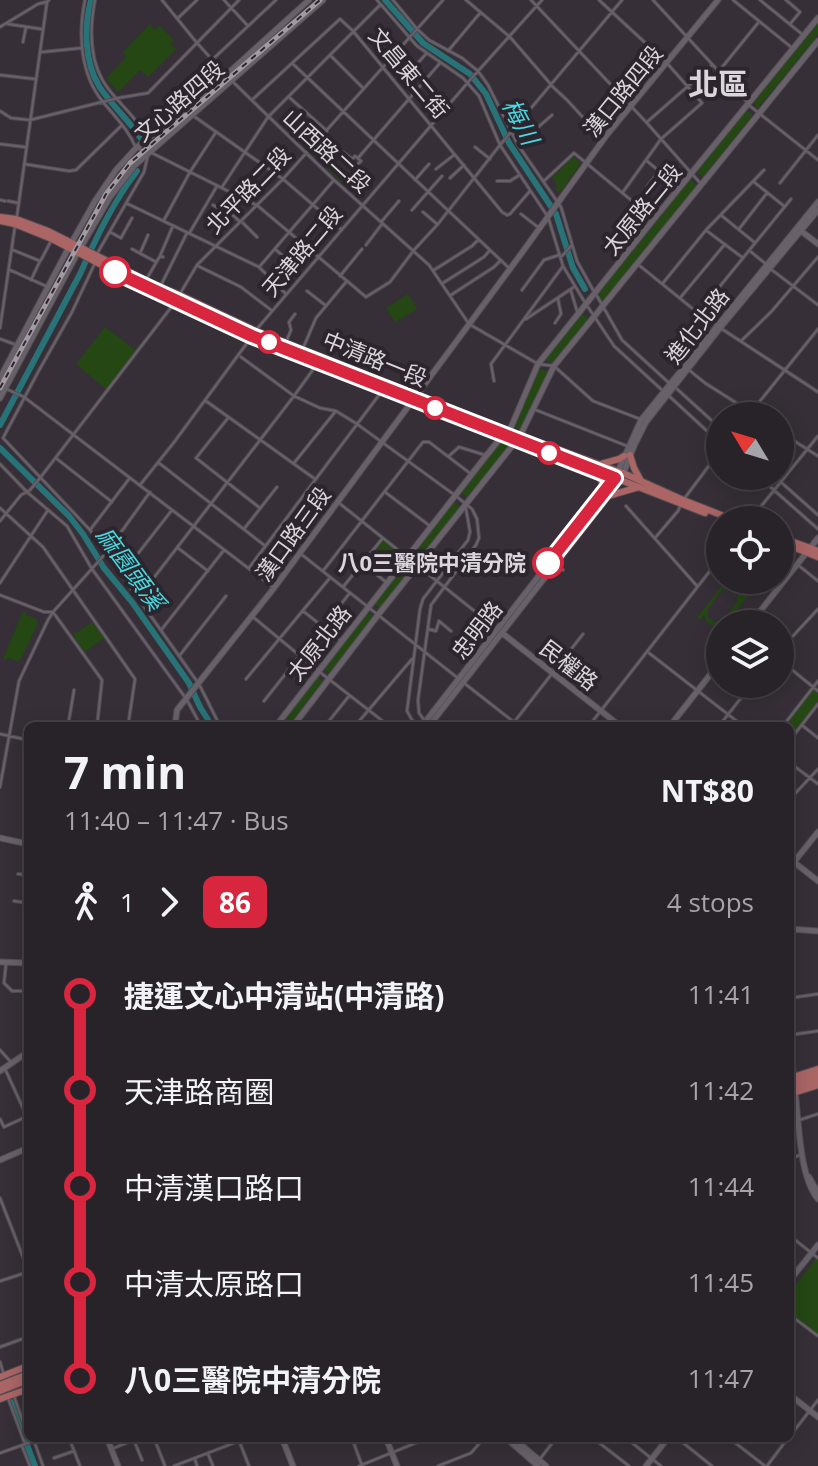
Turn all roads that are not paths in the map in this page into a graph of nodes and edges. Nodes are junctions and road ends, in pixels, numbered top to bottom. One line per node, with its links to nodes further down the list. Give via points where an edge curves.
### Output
1 (85, 0): 46 (street)
2 (95, 0): 72 (street, via 91,37 96,65)
3 (162, 0): 29 (street, 山西路二段)
4 (197, 0): 29 (street)
5 (224, 0): 26 (street)
6 (239, 0): 26 (street)
7 (276, 0): 34 (street)
8 (309, 0): 63 (street, 文心路四段)
9 (323, 0): 63 (street, 文心路四段)
10 (377, 0): 24 (street)
11 (393, 0): 39 (street)
12 (443, 0): 39 (street, 北平路二段)
13 (466, 0): 27 (street)
14 (531, 0): 25 (street)
15 (542, 0): 25 (street, 天津路二段)
16 (599, 0): 28 (street)
17 (622, 0): 28 (street)
18 (653, 0): 40 (street)
19 (718, 0): 40 (street, 漢口路四段)
20 (733, 0): 31 (street)
21 (760, 0): 33 (street)
22 (786, 0): 33 (street, via 800,12)
23 (48, 1): 32 (street); 37 (street)
24 (380, 4): 38 (street); 39 (street)
25 (537, 6): 42 (street, 天津路二段); 50 (street)
26 (231, 8): 34 (street); 45 (street)
27 (480, 12): 42 (street); 48 (street)
28 (612, 12): 50 (street); 54 (street)
29 (178, 18): 45 (street, 山西路二段)
30 (818, 18): 41 (street, 太原路二段)
31 (759, 22): 47 (street); 61 (street)
32 (7, 24): 35 (street); 36 (street)
33 (790, 24): 41 (street)
34 (248, 26): 53 (street)
35 (0, 27)
36 (26, 27): 37 (street); 44 (street)
37 (43, 29): 49 (street)
38 (353, 31): 52 (street); 55 (street, 文昌東二街, via 340,19); 59 (street, 文昌東二街)
39 (414, 34): 48 (street); 51 (street); 59 (street, 北平路二段)
40 (687, 36): 54 (street, 漢口路四段); 57 (street)
41 (804, 36): 47 (street, 太原路二段)
42 (510, 37): 60 (street, 天津路二段); 67 (street)
43 (818, 41): 79 (street, 太原路二段)
44 (23, 42)
45 (197, 43): 53 (street, 山西路二段); 72 (street, via 148,93)
46 (82, 48): 49 (street); 74 (street, via 91,85)
47 (793, 49): 75 (street, 太原路二段)
48 (448, 51): 60 (street)
49 (40, 52): 65 (street)
50 (580, 52): 67 (street); 76 (street)
51 (426, 54): 56 (street); 58 (street)
52 (330, 55): 64 (street); 69 (street)
53 (212, 59): 63 (street, 山西路二段)
54 (666, 62): 68 (street); 76 (street, 漢口路四段)
55 (292, 63): 64 (street); 73 (street, 文昌東二街)
56 (440, 63): 66 (street); 71 (street)
57 (712, 65): 61 (street); 68 (street)
58 (414, 67)
59 (383, 68): 69 (street, 北平路二段); 71 (street, 文昌東二街)
60 (478, 71): 66 (street, 天津路二段); 89 (street)
61 (719, 72): 75 (street)
62 (0, 75): 65 (street)
63 (228, 77): 73 (street, 山西路二段); 80 (street, 文心路四段); 91 (street, 文心路四段)
64 (307, 79): 70 (street); 78 (street)
65 (36, 80): 83 (street)
66 (469, 81): 86 (street, 天津路二段); 96 (street)
67 (552, 85): 89 (street); 93 (street)
68 (686, 86): 84 (street); 92 (street, via 702,103)
69 (364, 89): 78 (street, 北平路二段)
70 (289, 97): 82 (street); 87 (street)
71 (409, 98): 86 (street, 文昌東二街); 94 (street)
72 (116, 99): 74 (street); 91 (street)
73 (252, 100): 82 (street, 山西路二段)
74 (104, 102): 83 (street); 85 (street)
75 (748, 104): 79 (street); 122 (street, 太原路二段)
76 (630, 106): 84 (street); 93 (street, 漢口路四段)
77 (1, 113): 83 (street)
78 (343, 113): 87 (street, 北平路二段); 94 (street)
79 (759, 113): 101 (street); 137 (street, 太原路二段)
80 (191, 114): 88 (street); 102 (street, 文心路四段)
81 (552, 115): 97 (street)
82 (268, 117): 103 (street); 105 (street, 山西路二段)
83 (30, 120): 98 (street)
84 (646, 122): 92 (street)
85 (123, 124): 100 (street); 113 (street, via 76,170)
86 (432, 126): 106 (street, 文昌東二街); 115 (street, 天津路二段)
87 (327, 131): 105 (street, 北平路二段)
88 (216, 132): 103 (street); 120 (street)
89 (510, 135): 96 (street); 97 (street)
90 (818, 135): 101 (street)
91 (148, 139): 100 (street, 文心路四段); 102 (street)
92 (661, 139): 110 (street); 122 (street)
93 (603, 140): 112 (street, 漢口路四段)
94 (373, 141): 107 (street); 115 (street)
95 (0, 144): 98 (street)
96 (502, 144): 109 (street); 124 (street)
97 (518, 145): 134 (street)
98 (27, 147): 113 (street)
99 (475, 147): 109 (street)
100 (136, 148): 102 (street); 187 (street, 文心路四段, via 116,170)
101 (806, 150): 111 (street); 135 (street)
102 (149, 151): 120 (street); 147 (street, via 144,172); 199 (street, 文心路四段, via 114,192)
103 (246, 152): 128 (street); 139 (street)
104 (343, 152): 108 (street)
105 (306, 153): 128 (street, 北平路二段); 130 (street, 山西路二段)
106 (455, 154): 116 (street, 文昌東二街); 118 (street)
107 (358, 158): 108 (street); 117 (street)
108 (352, 159): 117 (street)
109 (491, 159): 129 (street)
110 (646, 160): 138 (street, via 659,171); 142 (street)
111 (818, 160)
112 (587, 163): 134 (street, via 574,153); 142 (street); 149 (street, 漢口路四段)
113 (24, 164): 150 (street)
114 (429, 164): 131 (street)
115 (399, 165): 131 (street); 154 (street, 天津路二段)
116 (464, 165): 121 (street); 129 (street, 文昌東二街)
117 (356, 166): 123 (street)
118 (436, 169)
119 (764, 170): 133 (street)
120 (190, 172): 136 (street); 166 (street)
121 (457, 172): 126 (street); 127 (street)
122 (691, 174): 137 (street); 165 (street, 太原路二段)
123 (361, 175)
124 (520, 175): 132 (street); 140 (street)
125 (442, 176): 141 (street)
126 (461, 177)
127 (450, 178)
128 (283, 179): 152 (street); 153 (street, 北平路二段)
129 (475, 179): 140 (street, 文昌東二街, via 507,215); 158 (street)
130 (334, 180): 152 (street); 154 (street, 山西路二段)
131 (415, 180): 141 (street)
132 (497, 181)
133 (753, 181): 143 (street); 162 (street)
134 (543, 182): 149 (street)
135 (780, 183)
136 (217, 185): 139 (street); 179 (street)
137 (701, 185): 209 (street, 太原路二段)
138 (647, 187)
139 (222, 188): 153 (street)
140 (530, 191): 161 (street)
141 (427, 192): 156 (street); 158 (street)
142 (623, 192): 165 (street)
143 (767, 193): 155 (street); 174 (street)
144 (791, 199): 155 (street)
145 (0, 200): 150 (street)
146 (399, 201): 169 (street)
147 (125, 202): 166 (street); 177 (street)
148 (818, 202): 175 (street, 進化北路)
149 (557, 203): 161 (street, 漢口路四段); 190 (street)
150 (19, 204): 167 (street)
151 (213, 205): 168 (street)
152 (313, 205): 173 (street); 178 (street)
153 (258, 206): 168 (street, 北平路二段); 178 (street)
154 (362, 206): 169 (street, 山西路二段); 173 (street, 天津路二段)
155 (784, 207): 184 (street)
156 (412, 210)
157 (818, 210): 175 (street, 進化北路)
158 (448, 211): 170 (street); 183 (street)
159 (423, 212): 170 (street)
160 (521, 214): 172 (street)
161 (548, 214): 172 (street); 202 (street)
162 (721, 214): 174 (street); 176 (street)
163 (132, 218): 177 (street, via 121,238)
164 (0, 219): 167 (main road)
165 (654, 219): 231 (street, 太原路二段)
166 (164, 221): 171 (street)
167 (16, 222): 182 (main road); 187 (main road); 191 (street)
168 (242, 222): 181 (street); 189 (street, 北平路二段)
169 (382, 223): 188 (street); 195 (street, 山西路二段)
170 (438, 224): 195 (street)
171 (173, 225): 179 (street); 208 (street)
172 (539, 228): 214 (street)
173 (341, 229): 201 (street, 天津路二段)
174 (739, 229): 184 (street)
175 (799, 229): 186 (street); 213 (street, 進化北路)
176 (706, 230): 185 (street); 223 (street)
177 (109, 232): 199 (street)
178 (289, 232): 193 (street); 201 (street)
179 (188, 233): 189 (street); 227 (street)
180 (148, 235): 198 (street)
181 (257, 237)
182 (52, 239): 187 (main road); 207 (street)
183 (479, 239): 196 (street); 217 (street)
184 (755, 243): 197 (street)
185 (725, 244): 204 (street); 236 (street)
186 (818, 244)
187 (70, 245): 199 (main road); 226 (street, 文心路四段)
188 (366, 245)
189 (216, 246): 210 (street, 北平路二段); 212 (street)
190 (571, 246): 202 (street); 231 (street)
191 (12, 249): 207 (street); 215 (street)
192 (132, 249): 198 (street)
193 (275, 249): 205 (street); 212 (street)
194 (362, 249): 218 (street)
195 (414, 250): 217 (street, 山西路二段); 221 (street, via 390,282 366,297)
196 (490, 250): 206 (street); 222 (street)
197 (749, 251): 204 (street); 213 (street)
198 (140, 252): 208 (street)
199 (89, 254): 220 (main road, 中清路一段); 234 (main road, 中清路一段); 270 (street, 文心路四段); 274 (street, via 72,312)
200 (294, 254): 205 (street)
201 (319, 256): 218 (street); 232 (street, 天津路二段)
202 (561, 256): 211 (street); 229 (street, via 544,260)
203 (818, 257): 224 (street)
204 (743, 258): 242 (street)
205 (288, 260): 216 (street)
206 (501, 260): 214 (street); 233 (street)
207 (40, 261): 219 (street)
208 (156, 262): 220 (street)
209 (637, 264): 223 (street); 240 (street, 太原路二段)
210 (197, 265): 234 (street, 北平路二段); 241 (street)
211 (563, 266): 225 (street); 246 (street)
212 (259, 267): 232 (street)
213 (769, 267): 224 (street); 249 (street, 進化北路)
214 (510, 269): 248 (street)
215 (9, 270): 219 (street); 250 (street)
216 (280, 270)
217 (433, 271): 222 (street, 山西路二段)
218 (340, 276): 221 (street)
219 (31, 280): 226 (street)
220 (146, 281): 227 (main road, 中清路一段)
221 (347, 281): 238 (street)
222 (442, 283): 233 (street, 山西路二段)
223 (662, 283): 236 (street)
224 (793, 285): 239 (street); 254 (street)
225 (575, 287): 228 (street); 237 (street)
226 (49, 288): 257 (street, 文心路四段)
227 (160, 288): 234 (main road, 中清路一段)
228 (571, 289): 235 (street); 244 (street)
229 (522, 290)
230 (307, 291): 238 (street)
231 (595, 293): 237 (street, 太原路二段); 240 (street)
232 (286, 294): 241 (street, 天津路二段)
233 (450, 296): 248 (street, 山西路二段)
234 (178, 298): 252 (main road, 中清路一段); 287 (street, 北平路二段)
235 (557, 298): 246 (street); 247 (street, via 561,314)
236 (680, 298): 242 (street)
237 (586, 304): 244 (street, 太原路二段); 245 (street)
238 (325, 305): 258 (street)
239 (818, 305)
240 (603, 306): 245 (street, 太原路二段); 268 (street, via 622,340)
241 (273, 311): 252 (street, 天津路二段)
242 (698, 313): 249 (street)
243 (295, 314): 255 (street)
244 (578, 314): 261 (street, 太原路二段)
245 (594, 317): 262 (street, 太原路二段); 272 (street, via 614,346)
246 (523, 321): 256 (street)
247 (555, 323)
248 (469, 324): 256 (street); 275 (street)
249 (718, 326): 254 (street); 264 (street, 進化北路); 268 (street, 進化北路)
250 (0, 328)
251 (818, 329): 265 (street)
252 (254, 333): 255 (main road, 中清路一段); 259 (street, 天津路二段); 260 (main road, 中清路一段)
253 (0, 339): 257 (street)
254 (740, 342): 265 (street)
255 (286, 343): 258 (main road, 中清路一段)
256 (506, 345): 261 (street); 267 (street, via 491,364)
257 (18, 346): 263 (street, 文心路四段)
258 (303, 349): 260 (main road, 中清路一段)
259 (239, 355): 273 (street); 277 (street, 天津路二段)
260 (319, 360): 269 (main road, 中清路一段); 273 (street)
261 (538, 364): 262 (street); 288 (street, 太原路二段)
262 (554, 366): 280 (street, 太原路二段); 284 (street, via 593,401)
263 (3, 368): 266 (street, 文心路四段)
264 (688, 369): 268 (street, 進化北路); 278 (street)
265 (784, 371): 271 (street); 279 (street)
266 (0, 378)
267 (494, 381)
268 (672, 385): 272 (street, 進化北路); 282 (street)
269 (385, 386): 275 (main road, 中清路一段); 285 (street)
270 (5, 387): 274 (street); 276 (street, 文心路四段)
271 (818, 392)
272 (666, 393): 284 (street, 進化北路); 286 (street); 296 (street, 進化北路)
273 (294, 396): 281 (street); 291 (street)
274 (24, 397): 287 (street); 311 (street, via 3,438)
275 (416, 397): 288 (main road, 中清路一段); 293 (street, 漢口路三段)
276 (0, 398)
277 (205, 401): 283 (street); 301 (street, 天津路二段)
278 (735, 402)
279 (759, 402)
280 (533, 409): 290 (street, 太原路二段); 294 (street)
281 (336, 411): 285 (street); 303 (street)
282 (706, 415)
283 (229, 417): 291 (street); 313 (street, via 196,458)
284 (641, 420): 294 (street, 進化北路)
285 (357, 424): 293 (street); 312 (street)
286 (706, 430)
287 (74, 434): 300 (street, 北平路二段); 310 (street)
288 (506, 434): 290 (main road, 中清路一段); 297 (street, 太原北路)
289 (818, 436): 295 (street)
290 (519, 438): 306 (main road, 中清路一段); 329 (street, 太原路二段)
291 (261, 439): 303 (street); 313 (street)
292 (794, 440): 295 (street)
293 (382, 442): 302 (street); 325 (street, 漢口路三段)
294 (628, 446): 296 (street, 進化北路)
295 (808, 449): 298 (street); 304 (street)
296 (627, 455): 306 (main road); 309 (street, 進化北路); 314 (main road)
297 (486, 456): 299 (street, via 459,447); 308 (street, 太原北路)
298 (818, 456)
299 (449, 457): 302 (street, via 425,441); 308 (street)
300 (56, 458): 311 (street, 北平路二段); 326 (street)
301 (158, 462): 315 (street, 天津路二段); 328 (street)
302 (408, 462): 321 (street); 322 (street)
303 (294, 464): 312 (street)
304 (794, 466)
305 (1, 467): 318 (street)
306 (599, 468): 309 (main road, 中清路一段); 324 (main road)
307 (706, 470): 327 (street)
308 (472, 475): 322 (street, 太原北路)
309 (619, 475): 314 (main road, 中清路一段); 323 (street, 忠明路); 324 (street, 忠明路)
310 (130, 478): 315 (street); 326 (street)
311 (39, 479): 318 (street, 北平路二段); 346 (street)
312 (316, 479): 352 (street)
313 (228, 483): 328 (street); 333 (street)
314 (640, 484): 323 (main road); 327 (main road, 中清路一段)
315 (140, 485): 320 (street)
316 (277, 487): 333 (street)
317 (790, 490): 339 (street)
318 (29, 491): 334 (street); 337 (street, 北平路二段)
319 (774, 491): 331 (street); 345 (street)
320 (150, 492): 335 (street); 357 (street)
321 (385, 492): 341 (street); 343 (street)
322 (456, 496): 329 (street); 343 (street, 太原北路)
323 (608, 496): 361 (street, 忠明路)
324 (599, 497): 361 (street, 忠明路)
325 (337, 501): 341 (street); 358 (street, 漢口路三段)
326 (112, 502): 346 (street)
327 (682, 502): 336 (main road, 中清路一段); 338 (main road, 中清路一段); 349 (street)
328 (210, 503): 342 (street); 344 (street)
329 (466, 504): 364 (street, 太原路二段); 373 (street, via 468,540); 380 (street, via 477,519 479,538)
330 (626, 506): 349 (street)
331 (762, 506)
332 (0, 508): 337 (street)
333 (260, 508): 344 (street)
334 (49, 509): 347 (street); 365 (street, via 67,526)
335 (172, 509): 342 (street); 370 (street)
336 (706, 510)
337 (5, 512): 340 (street, 北平路二段); 347 (street)
338 (706, 513)
339 (818, 515)
340 (0, 521)
341 (361, 521): 348 (street); 369 (street)
342 (193, 525): 353 (street); 354 (street)
343 (431, 527): 359 (street, 太原北路)
344 (244, 529): 352 (street)
345 (818, 529)
346 (90, 530): 357 (street)
347 (31, 535): 375 (street); 381 (street)
348 (382, 538): 359 (street); 362 (street)
349 (655, 538): 377 (street)
350 (818, 538): 355 (street)
351 (794, 545): 355 (main road)
352 (266, 546): 366 (street)
353 (178, 547): 368 (street); 385 (street)
354 (224, 550): 366 (street); 368 (street)
355 (808, 550): 356 (main road); 360 (main road); 363 (street)
356 (818, 551)
357 (106, 553): 365 (street); 370 (street)
358 (300, 554): 369 (street); 379 (street, 漢口路三段)
359 (407, 557): 364 (street); 376 (street, 太原北路)
360 (818, 557)
361 (553, 561): 367 (street); 397 (street, 忠明路)
362 (362, 563): 376 (street); 378 (street)
363 (797, 564): 374 (street); 388 (street)
364 (417, 566): 373 (street); 391 (street, 太原路二段)
365 (92, 569): 381 (street); 422 (street)
366 (249, 569): 379 (street)
367 (563, 570)
368 (208, 571): 395 (street)
369 (322, 572): 372 (street)
370 (121, 575): 385 (street)
371 (706, 576): 377 (street)
372 (330, 578): 378 (street); 389 (street)
373 (436, 581): 380 (street); 402 (street, via 423,599)
374 (818, 581)
375 (0, 583)
376 (387, 583): 386 (street, 太原北路)
377 (698, 586): 403 (street)
378 (343, 587): 382 (street)
379 (274, 588): 392 (street, 漢口路三段)
380 (445, 588): 394 (street, via 431,605); 397 (street)
381 (72, 592): 390 (street); 431 (street, via 135,679)
382 (350, 593): 386 (street); 393 (street)
383 (0, 595): 390 (street)
384 (226, 596): 405 (street)
385 (138, 598): 395 (street)
386 (368, 607): 391 (street); 401 (street, 太原北路)
387 (818, 609): 399 (street)
388 (761, 610)
389 (303, 611): 393 (street); 400 (street)
390 (53, 612): 430 (street, via 102,680); 453 (street, via 19,681)
391 (378, 615): 402 (street); 412 (street, 太原路二段)
392 (252, 616): 400 (street); 416 (street, 漢口路三段)
393 (323, 627): 401 (street); 406 (street)
394 (427, 629): 396 (street, via 436,631 439,621); 404 (street)
395 (161, 630): 405 (street)
396 (451, 631)
397 (500, 631): 410 (street, 民權路); 414 (street, 忠明路)
398 (583, 634): 410 (street)
399 (794, 635)
400 (280, 639): 406 (street); 411 (street)
401 (342, 642): 408 (street, 太原北路)
402 (415, 644): 404 (street); 407 (street)
403 (647, 651): 419 (street); 427 (street)
404 (424, 652): 414 (street); 441 (street, via 417,708)
405 (179, 656): 416 (street)
406 (300, 656): 408 (street); 424 (street)
407 (413, 658): 426 (street); 440 (street, via 407,711)
408 (319, 671): 412 (street); 435 (street, 太原北路)
409 (794, 671): 417 (street)
410 (552, 673): 427 (street, 民權路); 443 (street)
411 (246, 679)
412 (329, 679): 421 (street); 436 (street, 太原路二段)
413 (706, 680): 419 (street)
414 (462, 681): 442 (street, 忠明路); 443 (street)
415 (818, 681): 417 (street)
416 (199, 685): 422 (street, 漢口路三段); 434 (street)
417 (813, 687): 420 (street); 449 (street)
418 (74, 690): 429 (street)
419 (698, 691): 428 (street); 446 (street)
420 (818, 691)
421 (350, 695): 426 (street); 437 (street)
422 (190, 696): 432 (street, 漢口路三段, via 177,710); 433 (street)
423 (741, 698): 428 (street)
424 (264, 701)
425 (818, 704): 450 (street)
426 (368, 710): 438 (street); 439 (street)
427 (601, 711): 444 (street); 445 (street, 民權路)
428 (728, 714): 447 (street); 448 (street)
429 (69, 722)
430 (97, 722)
431 (129, 722)
432 (176, 722)
433 (200, 722)
434 (218, 722)
435 (279, 722)
436 (296, 722)
437 (328, 722)
438 (358, 722)
439 (384, 722)
440 (418, 722)
441 (424, 722)
442 (428, 722)
443 (514, 722)
444 (592, 722)
445 (615, 722)
446 (673, 722)
447 (722, 722)
448 (738, 722)
449 (786, 722)
450 (802, 725): 452 (street); 454 (street)
451 (0, 734): 453 (street)
452 (794, 735)
453 (8, 736): 455 (street); 460 (street)
454 (818, 738)
455 (24, 739)
456 (794, 766): 458 (street)
457 (818, 769): 458 (street)
458 (810, 778): 459 (street); 461 (street)
459 (818, 784)
460 (0, 787)
461 (794, 795)
462 (818, 832): 465 (street)
463 (0, 838): 464 (street)
464 (24, 843)
465 (794, 860)
466 (794, 865): 469 (street)
467 (18, 874): 468 (street)
468 (24, 875)
469 (818, 881)
470 (14, 901): 471 (street)
471 (24, 902)
472 (794, 929): 473 (street)
473 (818, 931)
474 (3, 962): 475 (street); 476 (street, via 4,983 12,991)
475 (24, 963)
476 (24, 991)
477 (818, 994): 478 (street)
478 (794, 997)
479 (818, 1031): 480 (street)
480 (794, 1034)
481 (0, 1050): 483 (street)
482 (24, 1055): 483 (street)
483 (11, 1063): 484 (street)
484 (2, 1069): 489 (street)
485 (818, 1077): 486 (main road); 487 (main road)
486 (794, 1084)
487 (794, 1084)
488 (794, 1095): 493 (street)
489 (24, 1110)
490 (818, 1114): 493 (street)
491 (0, 1119): 492 (street, via 4,1127)
492 (24, 1119)
493 (799, 1120): 494 (street); 496 (street); 499 (street)
494 (794, 1122)
495 (24, 1150): 498 (street)
496 (803, 1154): 497 (street); 499 (street, via 809,1185)
497 (794, 1157)
498 (0, 1160)
499 (818, 1196)
500 (0, 1200): 505 (street)
501 (794, 1239): 503 (street)
502 (818, 1245): 503 (street)
503 (812, 1253): 504 (street); 507 (street)
504 (818, 1258)
505 (24, 1261)
506 (24, 1272): 508 (street)
507 (794, 1275)
508 (0, 1281)
509 (794, 1318): 510 (street)
510 (818, 1336)
511 (22, 1339): 512 (street)
512 (0, 1347)
513 (0, 1362): 515 (street)
514 (24, 1368): 515 (main road)
515 (2, 1376)
516 (24, 1379): 517 (main road)
517 (0, 1388)
518 (7, 1397): 523 (street); 549 (street)
519 (794, 1398): 521 (street)
520 (818, 1400): 521 (street)
521 (810, 1411): 522 (street); 525 (street)
522 (818, 1417)
523 (22, 1422): 524 (street)
524 (24, 1426)
525 (794, 1431)
526 (27, 1442): 549 (street)
527 (31, 1442): 562 (street)
528 (71, 1442): 551 (street)
529 (108, 1442): 550 (street)
530 (126, 1442): 550 (street)
531 (134, 1442): 558 (street)
532 (156, 1442): 565 (street)
533 (232, 1442): 553 (street)
534 (240, 1442): 569 (street)
535 (284, 1442): 570 (street)
536 (353, 1442): 560 (street)
537 (388, 1442): 554 (street)
538 (418, 1442): 554 (street)
539 (481, 1442): 572 (street, via 471,1453)
540 (511, 1442): 559 (street)
541 (517, 1442): 559 (street)
542 (553, 1442): 559 (street)
543 (598, 1442): 574 (street)
544 (631, 1442): 557 (street)
545 (665, 1442): 557 (street)
546 (682, 1442): 577 (street)
547 (734, 1442): 578 (street)
548 (785, 1442): 578 (street)
549 (23, 1445): 552 (street); 561 (street)
550 (111, 1449): 564 (street)
551 (74, 1451): 555 (street); 563 (street)
552 (0, 1453)
553 (208, 1453): 556 (street); 568 (street)
554 (392, 1453): 560 (street); 571 (street)
555 (54, 1458)
556 (195, 1458): 566 (street); 567 (street)
557 (651, 1459): 575 (street); 576 (street)
558 (142, 1460)
559 (537, 1463): 573 (street)
560 (360, 1465)
561 (30, 1466)
562 (43, 1466)
563 (80, 1466)
564 (118, 1466)
565 (165, 1466)
566 (174, 1466)
567 (197, 1466)
568 (213, 1466)
569 (249, 1466)
570 (293, 1466)
571 (397, 1466)
572 (438, 1466)
573 (546, 1466)
574 (629, 1466)
575 (646, 1466)
576 (661, 1466)
577 (712, 1466)
578 (766, 1466)

